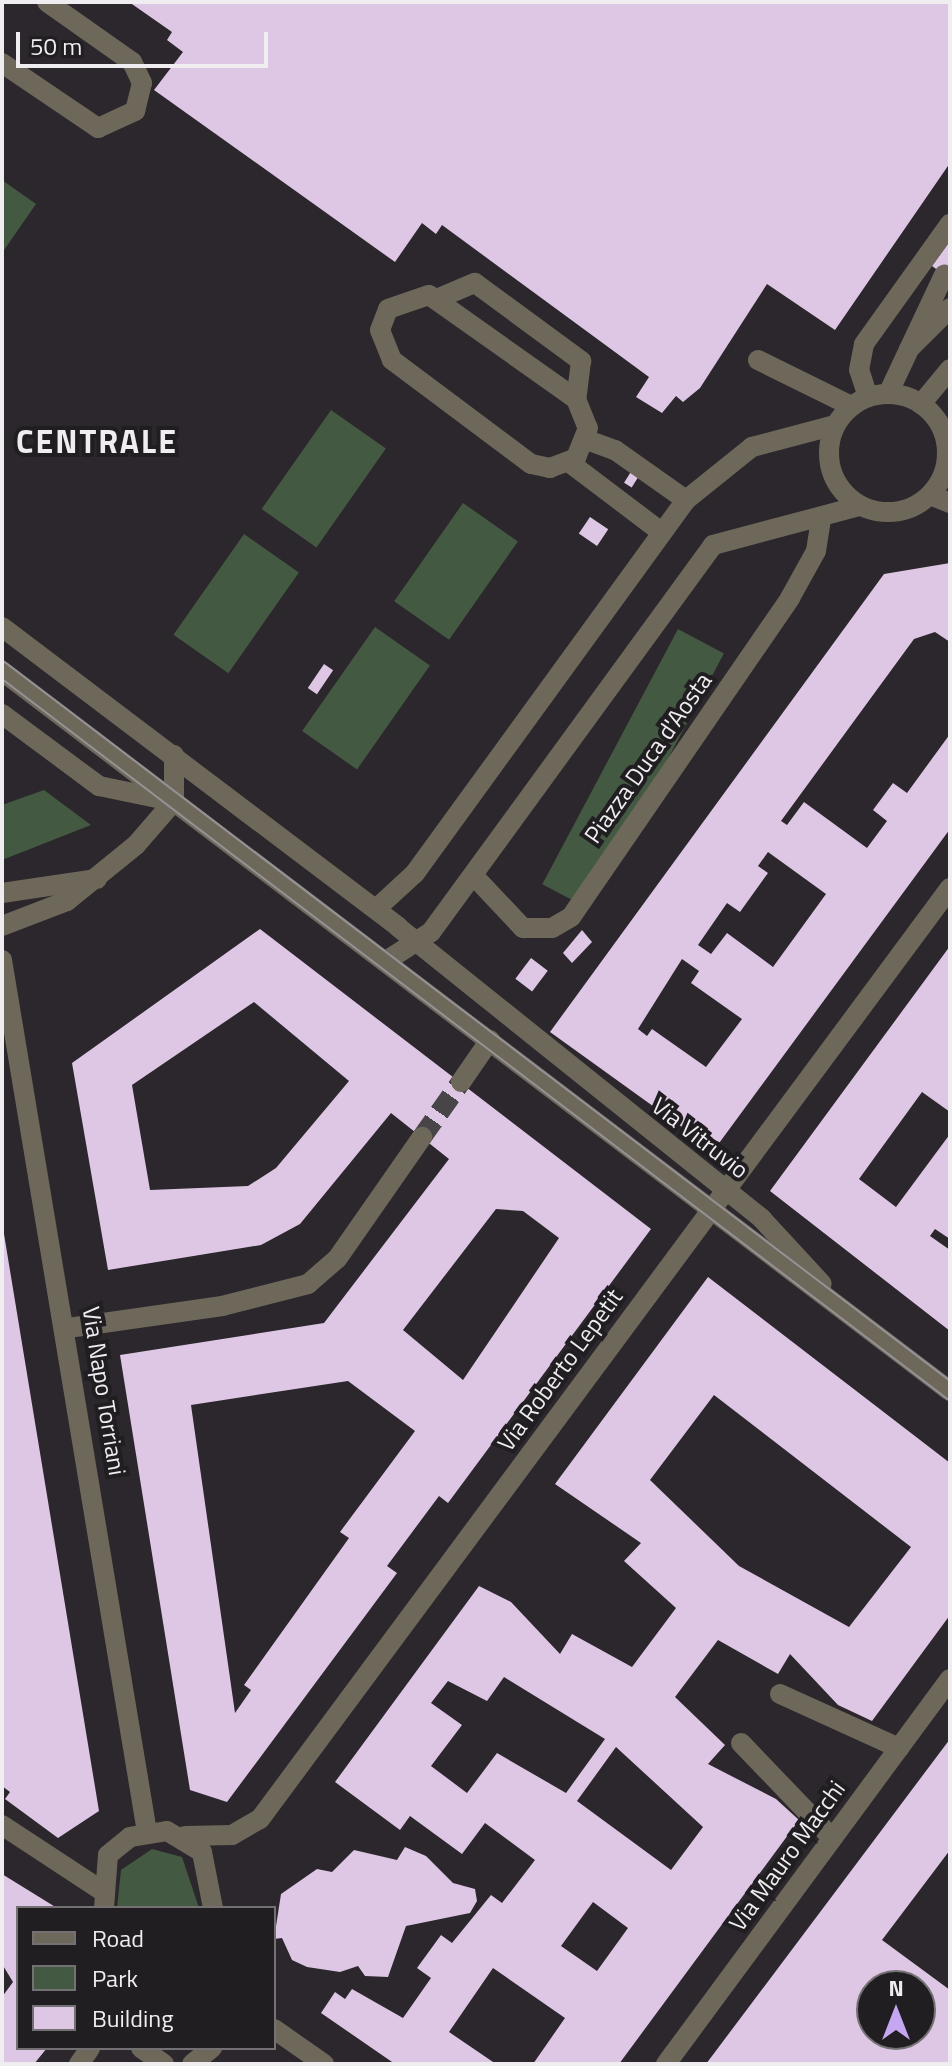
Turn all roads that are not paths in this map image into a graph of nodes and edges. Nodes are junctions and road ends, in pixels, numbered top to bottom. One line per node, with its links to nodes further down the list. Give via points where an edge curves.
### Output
1 (47, 2): 2 (street, via 132,62 142,83 135,111 98,128)
2 (2, 63)
3 (950, 224): 11 (street, via 864,344 859,370)
4 (944, 275): 7 (street)
5 (439, 298): 10 (street); 10 (street, via 475,283 581,361); 16 (street, via 408,296 388,309 380,330 392,360 531,464)
6 (950, 308): 7 (street)
7 (906, 351): 11 (street)
8 (758, 360): 11 (street)
9 (950, 369): 12 (street)
10 (576, 399): 14 (street, via 587,417)
11 (869, 399): 12 (street); 13 (street)
12 (921, 404): 15 (street)
13 (835, 425): 18 (street, via 752,447); 20 (street, via 830,470)
14 (587, 440): 16 (street); 18 (street, via 615,450)
15 (948, 440): 17 (street, via 945,469)
16 (570, 463): 22 (street)
17 (930, 495): 19 (street); 20 (street, via 897,512)
18 (686, 500): 22 (street)
19 (950, 503)
20 (860, 506): 21 (street)
21 (821, 518): 28 (street, via 732,536 707,551); 28 (street, Piazza Duca d'Aosta, via 816,551 790,598 571,917 552,928 523,928)
22 (660, 531): 32 (street, via 415,873)
23 (2, 627): 26 (street)
24 (2, 671): 27 (street)
25 (2, 714): 27 (street, via 99,786)
26 (174, 755): 27 (street); 32 (street)
27 (174, 801): 29 (street); 36 (street)
28 (473, 875): 34 (street)
29 (97, 879): 31 (street); 33 (street, via 51,909)
30 (950, 888): 40 (street, Via Roberto Lepetit)
31 (2, 893)
32 (376, 909): 34 (street)
33 (2, 926)
34 (420, 945): 36 (street); 40 (street, Via Vitruvio, via 505,1019)
35 (2, 960): 43 (street, Via Napo Torriani)
36 (386, 961): 37 (street)
37 (490, 1040): 38 (street); 41 (street, Via Vitruvio)
38 (461, 1082)
39 (422, 1137): 43 (street, via 337,1259 308,1284 222,1306)
40 (724, 1190): 41 (street, Via Roberto Lepetit); 42 (street, Via Vitruvio, via 790,1246)
41 (710, 1209): 42 (street, Via Vitruvio); 51 (street, Via Roberto Lepetit, via 260,1819 232,1835)
42 (849, 1314): 44 (street, Via Vitruvio)
43 (68, 1328): 50 (street, Via Napo Torriani)
44 (950, 1391)
45 (950, 1679): 48 (street, Via Mauro Macchi)
46 (780, 1694): 48 (street)
47 (741, 1743): 52 (street)
48 (899, 1748): 52 (street, Via Mauro Macchi)
49 (2, 1825): 53 (street)
50 (147, 1832): 51 (street, Via Roberto Lepetit); 53 (street, via 108,1855)
51 (185, 1836): 54 (street, via 202,1852)
52 (832, 1838): 61 (street, Via Mauro Macchi)
53 (103, 1899)
54 (213, 1906)
55 (276, 2030): 60 (street)
56 (144, 2050): 58 (street)
57 (210, 2050): 59 (street)
58 (164, 2064)
59 (192, 2064)
60 (324, 2064)
61 (666, 2064)

